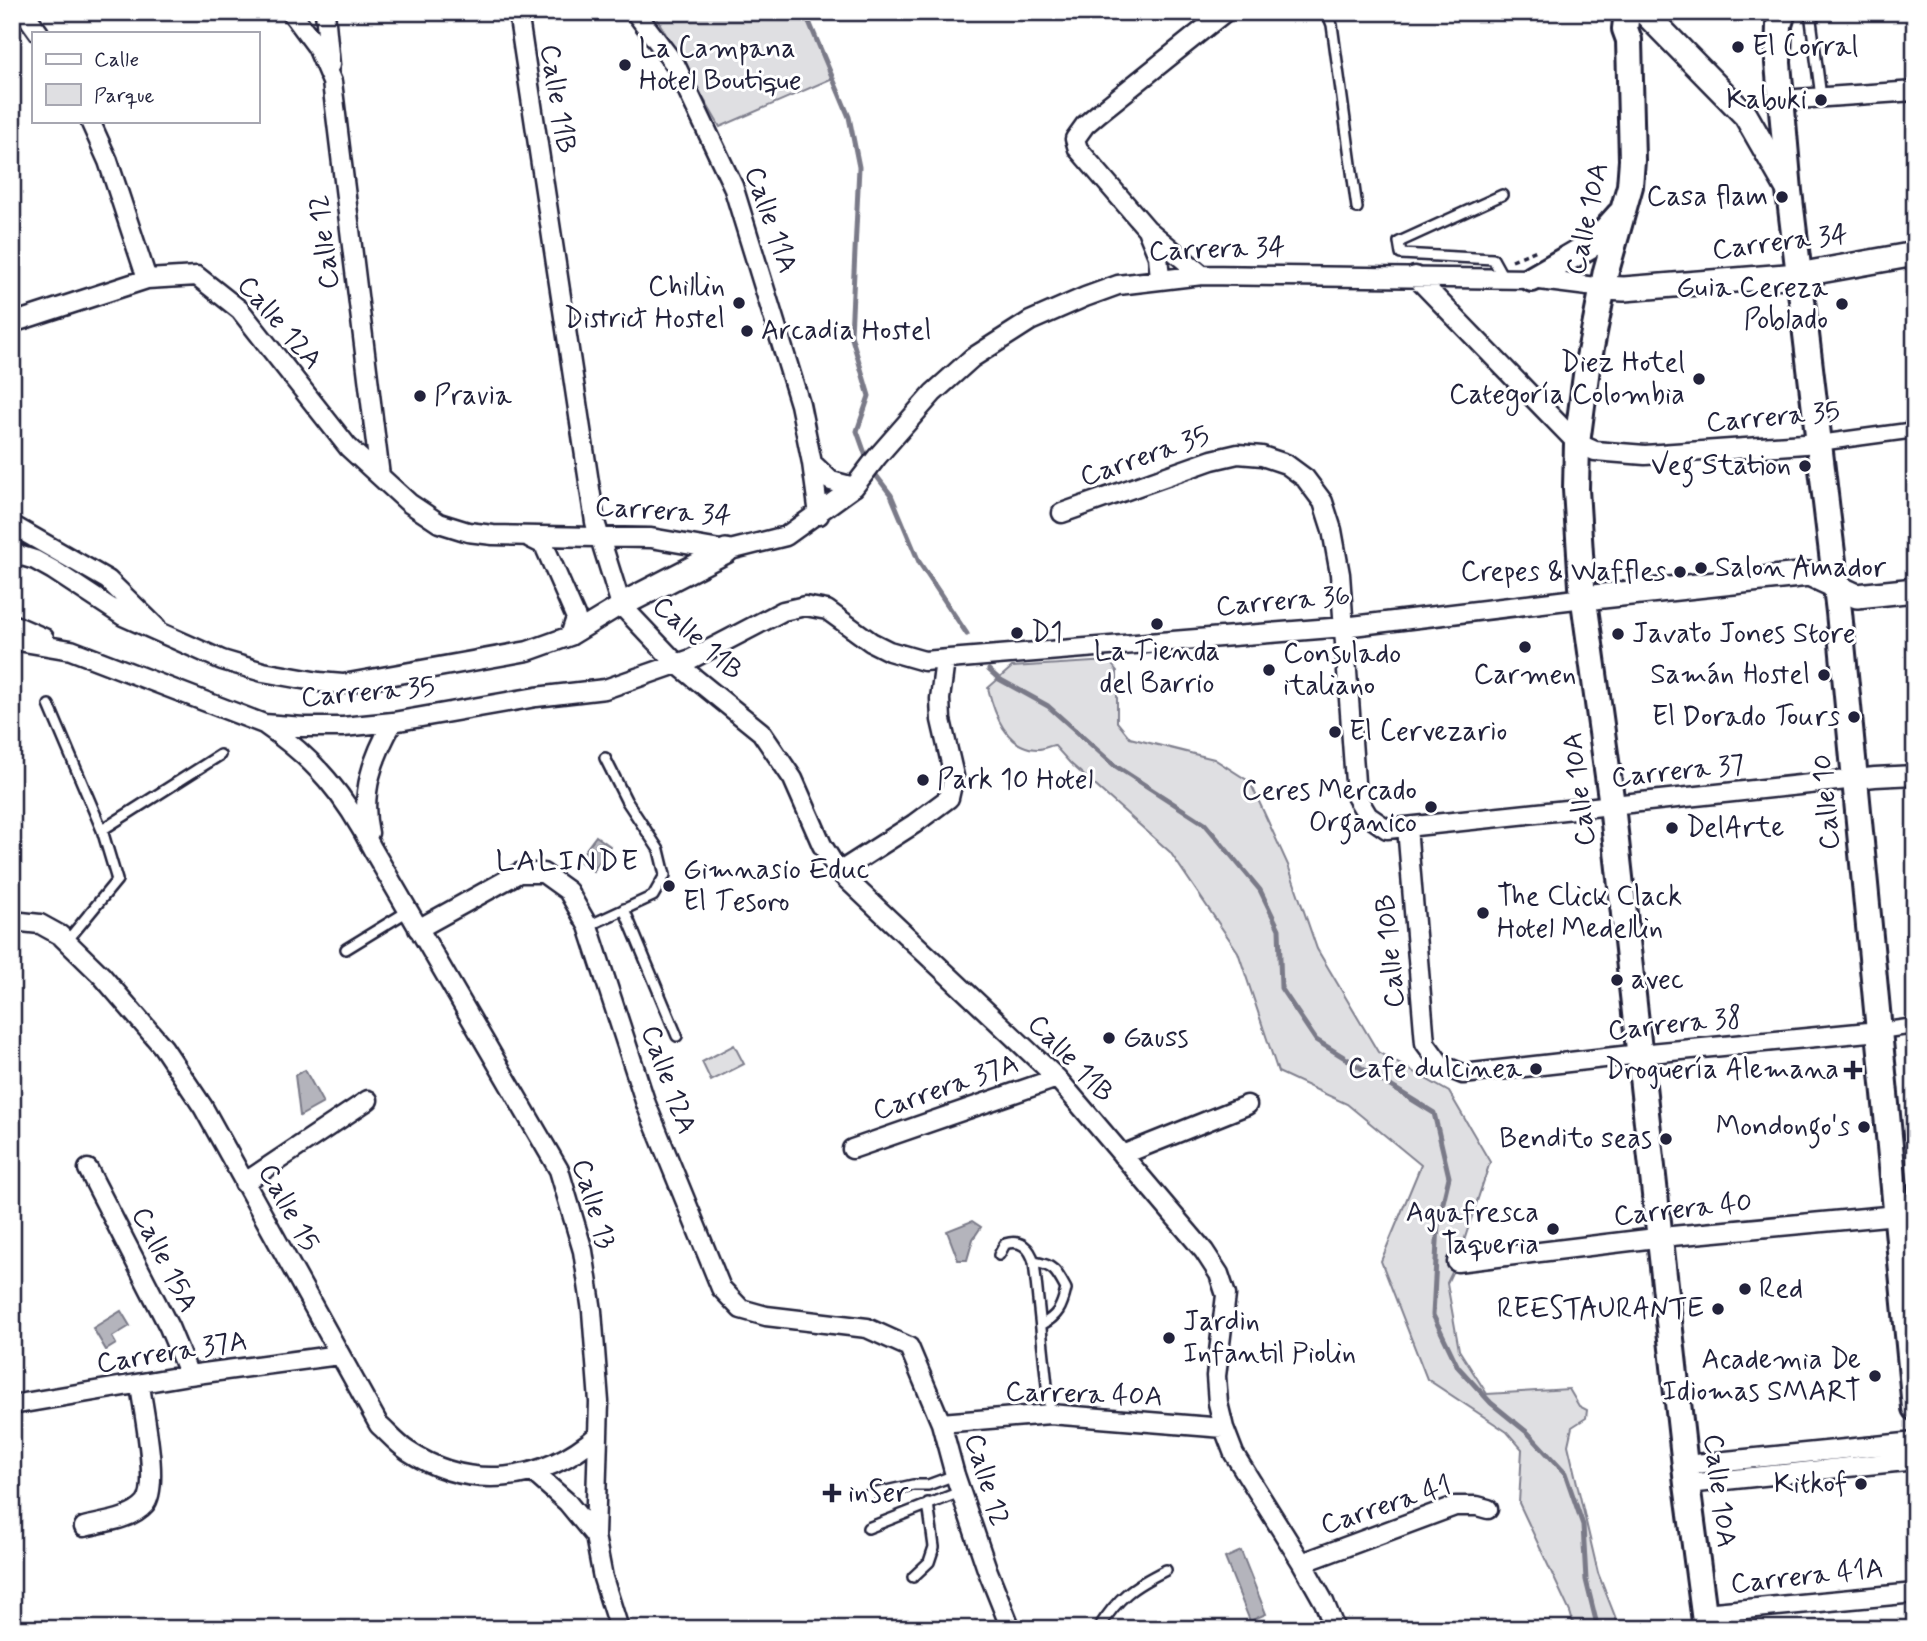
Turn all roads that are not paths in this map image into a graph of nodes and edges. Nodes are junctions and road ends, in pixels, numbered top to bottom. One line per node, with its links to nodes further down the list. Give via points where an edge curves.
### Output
1 (24, 12): 12 (street)
2 (291, 12): 13 (street, Calle 12, via 317,47)
3 (325, 12): 13 (street)
4 (518, 12): 42 (street, Calle 11B)
5 (635, 12): 36 (street, Calle 11A, via 676,66 733,186 800,404)
6 (1225, 12): 22 (street, via 1098,113 1075,139 1078,149)
7 (1327, 12): 20 (lane)
8 (1644, 12): 18 (street, Calle 10, via 1746,116)
9 (1783, 12): 16 (main road, Calle 10, via 1778,63)
10 (1824, 12): 15 (lane, via 1811,20)
11 (1621, 18): 21 (main road, Calle 10A, via 1629,40 1632,160)
12 (38, 32)
13 (332, 82): 37 (street, Calle 12)
14 (1915, 91): 15 (street)
15 (1821, 97): 16 (street)
16 (1782, 100): 18 (main road, Calle 10)
17 (90, 122): 27 (street)
18 (1789, 191): 25 (main road, Calle 10)
19 (1502, 195): 29 (lane, via 1399,242 1401,254 1493,259)
20 (1357, 208)
21 (1624, 209): 30 (main road, via 1594,243); 31 (main road, Calle 10A)
22 (1147, 229): 24 (street); 28 (street, via 1158,256)
23 (1915, 254): 25 (street, Carrera 34)
24 (1202, 275): 26 (street, Carrera 34); 28 (street, Carrera 34)
25 (1798, 275): 31 (street, Carrera 34); 35 (main road, Calle 10)
26 (1415, 276): 29 (street, Carrera 34); 34 (street)
27 (148, 278): 32 (street, Calle 12A); 37 (street, Calle 12A, via 197,276 216,289 240,310 348,447)
28 (1160, 278): 38 (street, Carrera 34, via 1118,285 1085,297 1030,321 972,358 943,384)
29 (1504, 279): 30 (street, Carrera 34)
30 (1532, 279): 31 (street, Carrera 34)
31 (1604, 288): 34 (main road, Calle 10A)
32 (12, 323)
33 (1915, 430): 35 (street, Carrera 35)
34 (1577, 443): 35 (street, Carrera 35, via 1595,451 1645,455); 48 (main road, Calle 10A)
35 (1819, 443): 46 (main road, Calle 10)
36 (813, 463): 38 (street, via 831,481); 40 (street, Calle 11A)
37 (380, 476): 43 (street, Carrera 34, via 439,523 468,533)
38 (858, 482): 40 (street, Carrera 34)
39 (1062, 513): 51 (street, Carrera 35, via 1238,454 1286,464 1305,478 1323,502 1340,574)
40 (819, 515): 44 (street, Carrera 34, via 786,536)
41 (12, 525): 52 (street, Carrera 35, via 108,580)
42 (600, 536): 43 (street, Carrera 34); 44 (street, Carrera 34, via 651,538); 49 (street, Calle 11B)
43 (528, 537): 53 (street, via 544,545 576,618)
44 (726, 551): 49 (street)
45 (12, 553): 52 (street, Carrera 35, via 35,560 123,616)
46 (1835, 584): 47 (street, Carrera 36, via 1857,596); 48 (street, Carrera 36, via 1809,574); 64 (main road, Calle 10)
47 (1915, 590)
48 (1584, 598): 51 (street, Carrera 36); 65 (main road, Calle 10A)
49 (621, 605): 53 (street, Calle 11B); 57 (street, Calle 11B)
50 (12, 624): 55 (street, Carrera 35)
51 (1344, 627): 56 (street, Carrera 36); 66 (street, Carrera 37, via 1356,796 1368,816 1387,829)
52 (164, 634): 53 (street, Carrera 35, via 243,667 343,684 528,651)
53 (570, 636)
54 (12, 640): 55 (street, Carrera 35)
55 (71, 650): 60 (street, Carrera 35)
56 (945, 660): 57 (street, Carrera 36, via 924,661 889,651 827,610 806,606 783,611); 69 (street, via 941,720 954,776 948,798)
57 (677, 664): 59 (street, Carrera 35, via 605,689); 69 (street, Calle 11B, via 761,732 793,779)
58 (49, 705): 67 (lane)
59 (393, 722): 60 (street, Carrera 35, via 343,727); 68 (street, Calle 13, via 370,772 367,825)
60 (264, 724): 68 (street, Calle 13, via 332,783)
61 (220, 755): 67 (lane)
62 (605, 758): 70 (lane, via 626,800 660,850 666,875 653,896)
63 (1915, 775): 64 (street, Carrera 37)
64 (1855, 779): 65 (street, Carrera 37); 78 (main road, Calle 10)
65 (1612, 805): 66 (street, Carrera 37); 80 (main road, Calle 10A)
66 (1407, 827): 81 (street, Calle 10B, via 1425,1043)
67 (102, 830): 75 (lane, via 117,880)
68 (373, 850): 71 (street, Calle 13)
69 (839, 872): 82 (street, Calle 11B)
70 (624, 909): 73 (lane); 79 (lane)
71 (408, 911): 74 (street, Calle 13); 76 (lane)
72 (12, 921): 75 (street, Calle 15, via 40,924)
73 (588, 926): 74 (street, Calle 12A, via 568,891 543,873 519,873); 95 (street, Calle 12A, via 646,1104 721,1288 741,1309 867,1328)
74 (418, 929): 104 (street, Calle 13, via 559,1170 583,1251 592,1311)
75 (67, 941): 88 (street, Calle 15, via 163,1047 203,1107)
76 (346, 950)
77 (1915, 1026): 78 (street, Carrera 38)
78 (1879, 1031): 80 (street, Carrera 38); 89 (main road, Calle 10)
79 (677, 1036)
80 (1640, 1054): 81 (street, Carrera 38, via 1463,1074); 90 (main road, Calle 10A)
81 (1441, 1065)
82 (1058, 1078): 85 (street, Carrera 37A); 86 (street, Calle 11B)
83 (368, 1100): 88 (street)
84 (1247, 1105): 86 (street)
85 (852, 1149)
86 (1122, 1155): 103 (street, Calle 11B, via 1219,1274 1226,1295 1216,1376)
87 (88, 1169): 97 (street, Calle 15A)
88 (244, 1183): 96 (street, Calle 15)
89 (1906, 1214): 90 (street, Carrera 40); 100 (main road, Calle 10)
90 (1660, 1238): 93 (street, Carrera 40); 108 (main road, Calle 10A)
91 (999, 1255): 92 (lane, via 1005,1244 1024,1244)
92 (1034, 1262): 94 (lane); 94 (lane, via 1048,1264 1066,1289 1061,1308)
93 (1457, 1262)
94 (1041, 1325): 101 (lane)
95 (909, 1347): 102 (street, Calle 12)
96 (340, 1355): 97 (street, Carrera 37A); 107 (street, Calle 15, via 379,1425 407,1450 442,1469 483,1478)
97 (189, 1375): 98 (street, Carrera 37A)
98 (140, 1385): 99 (street, Carrera 37A); 113 (street, via 153,1482 146,1503 124,1517)
99 (12, 1405)
100 (1915, 1408)
101 (1050, 1414): 102 (street, Carrera 40A); 103 (street, Carrera 40A)
102 (941, 1423): 109 (street, Calle 12)
103 (1224, 1428): 116 (street, Calle 11B, via 1234,1454)
104 (598, 1435): 107 (street, Calle 15, via 568,1458); 115 (street, Calle 13)
105 (1915, 1442): 108 (street)
106 (1915, 1460): 108 (street)
107 (534, 1473): 115 (street, via 568,1502)
108 (1686, 1475): 120 (main road, Calle 10A)
109 (958, 1483): 110 (lane, via 914,1485); 111 (lane); 122 (street, Calle 12)
110 (868, 1495)
111 (928, 1503): 114 (lane); 118 (lane, via 934,1547 929,1562)
112 (1488, 1509): 116 (street, Carrera 41, via 1465,1505 1446,1509)
113 (84, 1527)
114 (868, 1528)
115 (595, 1536): 121 (street, Calle 13)
116 (1302, 1563): 124 (street, Calle 11B)
117 (1166, 1570): 123 (lane, via 1132,1588 1110,1609)
118 (913, 1577)
119 (1915, 1593): 120 (street, Carrera 41A)
120 (1705, 1621)
121 (616, 1628)
122 (1011, 1629)
123 (1098, 1629)
124 (1335, 1629)

